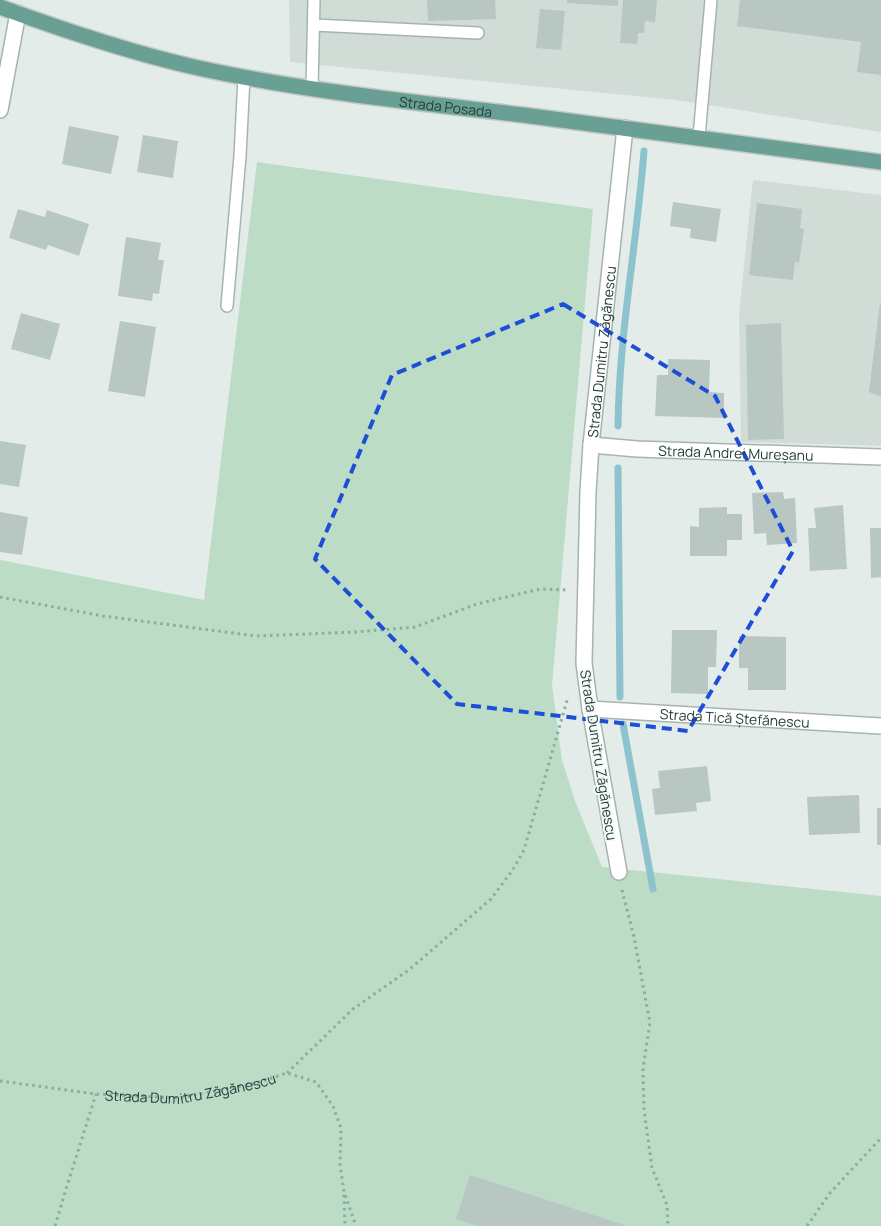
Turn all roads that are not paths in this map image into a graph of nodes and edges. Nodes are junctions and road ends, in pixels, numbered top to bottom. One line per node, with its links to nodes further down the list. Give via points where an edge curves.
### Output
1 (314, 0): 5 (lane)
2 (712, 0): 11 (lane)
3 (0, 7): 4 (main road, Strada Posada)
4 (18, 13): 7 (main road, Strada Posada, via 103,42); 9 (street)
5 (314, 25): 6 (lane); 8 (lane)
6 (478, 33)
7 (244, 77): 8 (main road, Strada Posada); 13 (lane)
8 (312, 88): 10 (main road, Strada Posada)
9 (0, 110)
10 (625, 128): 11 (main road, Strada Posada); 14 (street, Strada Dumitru Zăgănescu)
11 (699, 137): 12 (main road, Strada Posada)
12 (881, 162)
13 (227, 306)
14 (591, 445): 15 (street, Strada Andrei Mureșanu); 16 (street, Strada Dumitru Zăgănescu, via 584,663)
15 (881, 457)
16 (590, 709): 17 (street, Strada Tică Ștefănescu); 18 (street, Strada Dumitru Zăgănescu)
17 (881, 726)
18 (619, 872)

